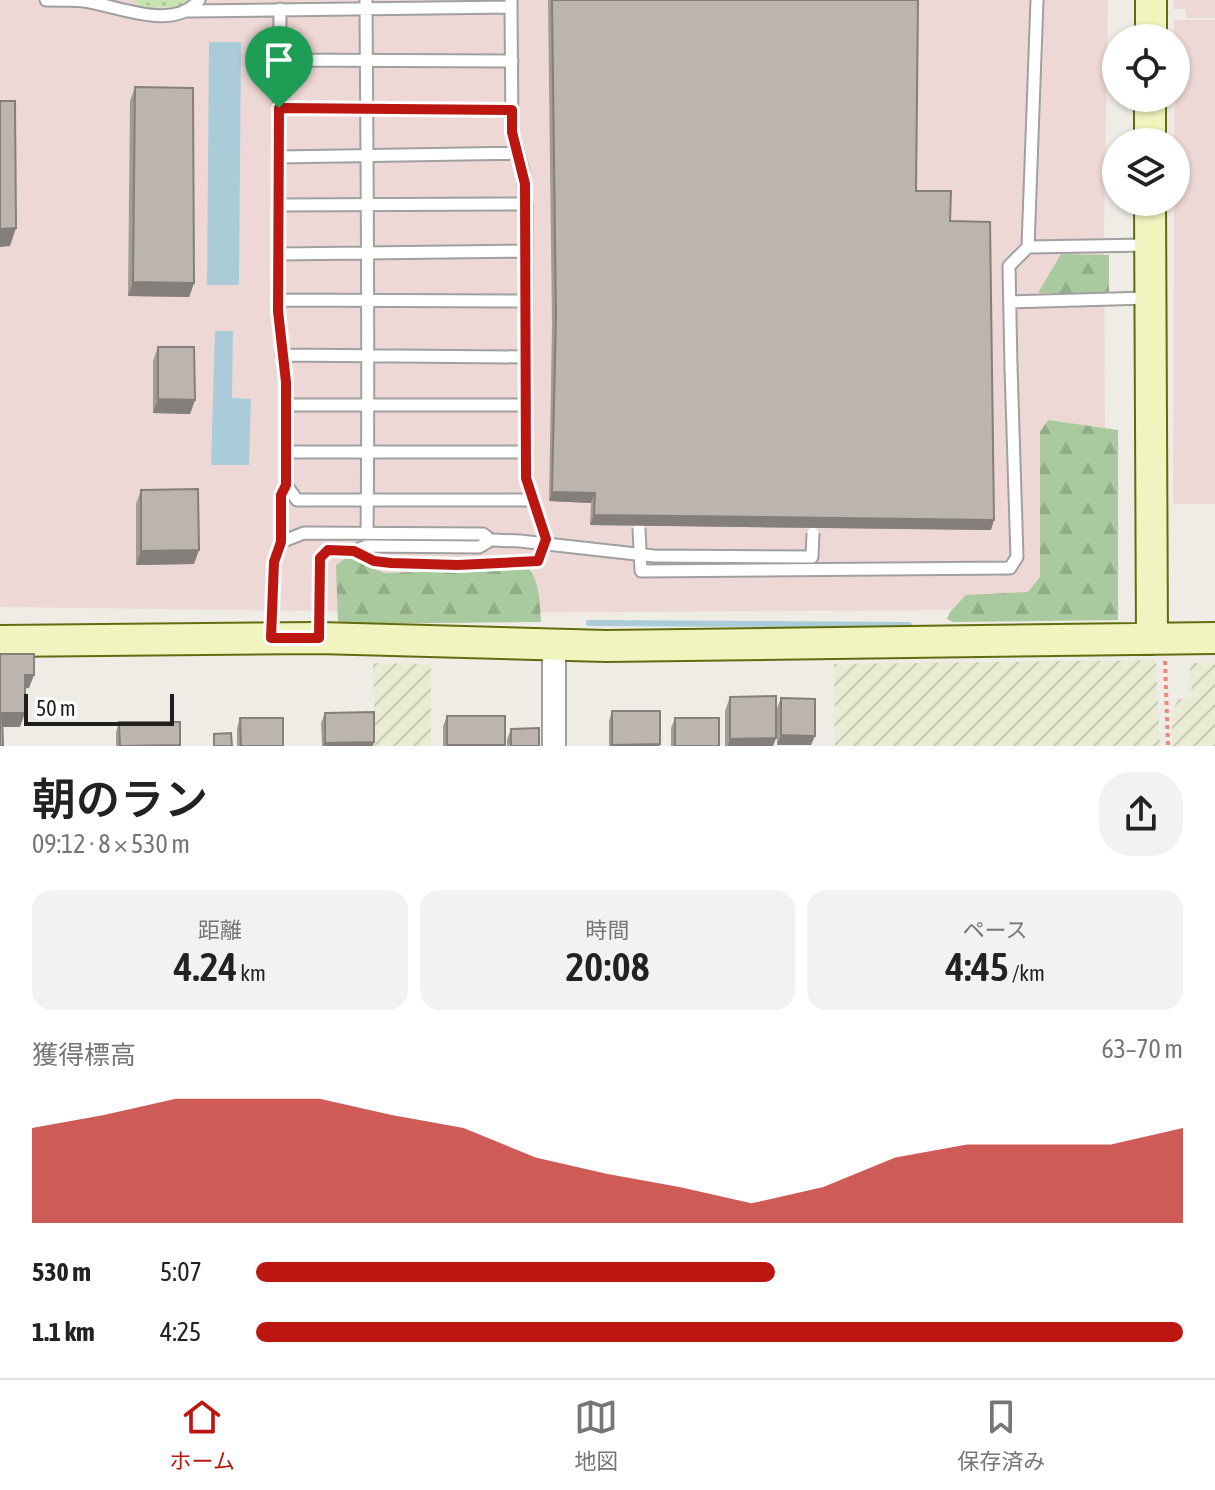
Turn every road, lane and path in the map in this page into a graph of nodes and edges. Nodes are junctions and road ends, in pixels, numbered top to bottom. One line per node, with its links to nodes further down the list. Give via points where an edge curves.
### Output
1 (46, 0): 5 (lane)
2 (199, 0): 9 (lane)
3 (1037, 0): 25 (lane)
4 (1151, 0): 10 (street)
5 (86, 1): 9 (lane, via 130,12)
6 (366, 4): 7 (lane); 8 (lane); 12 (lane)
7 (511, 4): 13 (lane)
8 (280, 9): 9 (lane); 11 (lane)
9 (189, 11)
10 (1151, 24)
11 (279, 60): 12 (lane); 14 (lane)
12 (366, 61): 13 (lane); 15 (lane)
13 (512, 61): 16 (lane)
14 (279, 108): 15 (lane); 18 (lane)
15 (366, 108): 16 (lane); 19 (lane)
16 (512, 110): 17 (lane)
17 (518, 153): 19 (lane); 20 (lane)
18 (279, 157): 19 (lane); 21 (lane)
19 (365, 158): 22 (lane)
20 (526, 204): 22 (lane); 26 (lane)
21 (279, 205): 22 (lane); 28 (lane)
22 (366, 205): 27 (lane)
23 (1150, 216): 24 (street)
24 (1149, 245): 25 (lane); 29 (street)
25 (1028, 247): 33 (lane, via 1009,266)
26 (526, 251): 27 (lane); 32 (lane)
27 (368, 253): 28 (lane); 31 (lane)
28 (279, 254): 30 (lane)
29 (1149, 298): 33 (lane); 55 (street)
30 (279, 300): 31 (lane); 34 (lane)
31 (369, 300): 32 (lane); 36 (lane)
32 (526, 301): 35 (lane)
33 (1010, 302): 46 (lane, bridge, via 1017,557 1010,568 641,571)
34 (282, 355): 36 (lane); 37 (lane)
35 (525, 357): 36 (lane); 39 (lane)
36 (369, 358): 38 (lane)
37 (286, 405): 38 (lane); 40 (lane)
38 (369, 405): 39 (lane); 42 (lane)
39 (525, 405): 41 (lane)
40 (286, 452): 42 (lane); 43 (lane)
41 (526, 452): 42 (lane); 45 (lane)
42 (368, 454): 44 (lane)
43 (286, 485): 44 (lane, via 297,500); 50 (lane, via 281,495)
44 (368, 500): 45 (lane); 47 (lane)
45 (533, 500): 51 (lane, via 546,539 538,561 391,563)
46 (639, 528)
47 (367, 533): 49 (lane, via 483,534); 50 (lane, via 304,533)
48 (813, 533): 49 (lane, bridge, via 812,557 654,556)
49 (491, 540): 51 (lane, via 479,547)
50 (281, 542): 52 (lane, via 274,562)
51 (354, 551): 53 (lane, via 328,550 320,558)
52 (271, 638): 53 (street); 56 (street)
53 (319, 638): 57 (street)
54 (1215, 638): 55 (street)
55 (1158, 639): 57 (street); 59 (path)
56 (0, 641)
57 (554, 645): 58 (street)
58 (554, 746)
59 (1168, 746)

